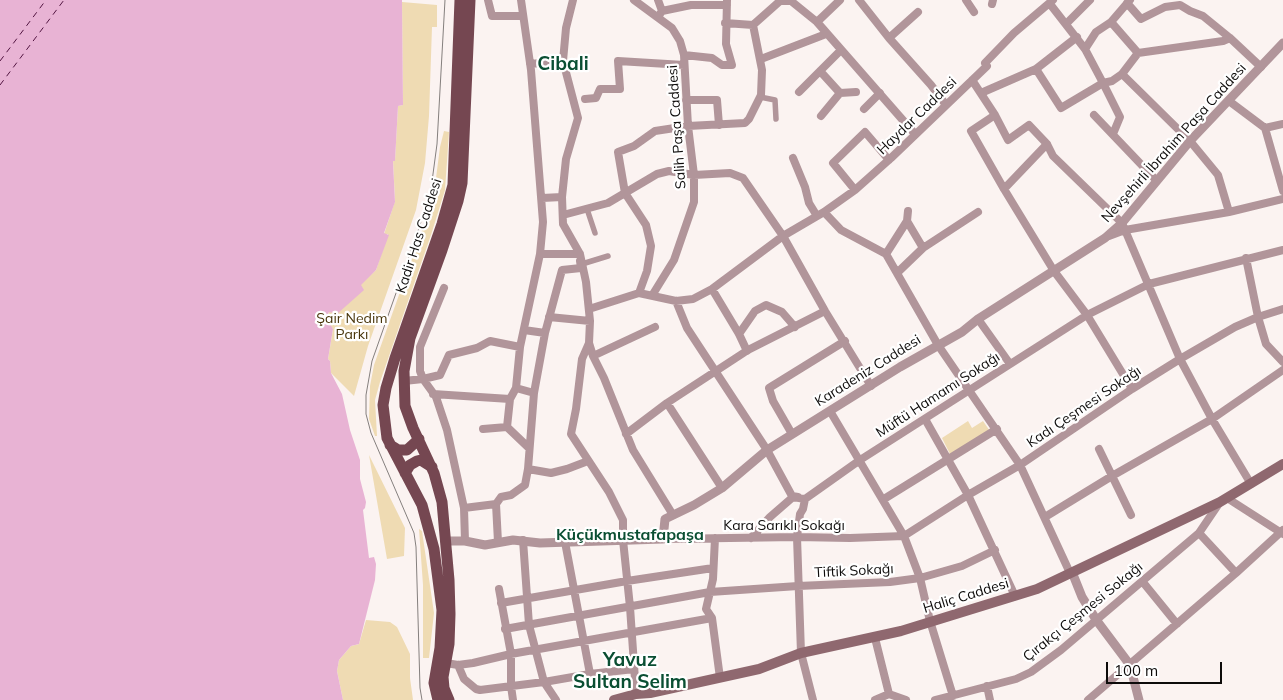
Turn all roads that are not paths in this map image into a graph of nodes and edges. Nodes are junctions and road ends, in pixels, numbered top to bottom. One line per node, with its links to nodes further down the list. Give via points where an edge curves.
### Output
1 (460, 0): 148 (main road, Kadir Has Caddesi, via 453,185 386,388 383,414)
2 (470, 0): 130 (main road, Kadir Has Caddesi, via 462,183 410,338)
3 (488, 0): 19 (street, via 492,16)
4 (521, 0): 19 (street)
5 (573, 0): 35 (street)
6 (634, 0): 18 (street, Salih Paşa Caddesi)
7 (658, 0): 18 (street)
8 (840, 0): 20 (street)
9 (859, 0): 27 (street)
10 (966, 0): 17 (street)
11 (1090, 0): 23 (street)
12 (782, 1): 20 (street, via 790,1); 24 (street)
13 (1128, 1): 21 (street); 28 (street, via 1141,19 1165,7 1180,5 1203,16)
14 (727, 2): 18 (street, via 691,4); 22 (street)
15 (1052, 2): 23 (street); 42 (street, Haydar Caddesi, via 1014,33)
16 (918, 12): 27 (street)
17 (974, 12)
18 (660, 14): 33 (street, Salih Paşa Caddesi, via 680,41)
19 (523, 16): 36 (street)
20 (817, 22): 25 (street)
21 (1111, 22): 30 (street, via 1096,32); 32 (street)
22 (725, 23): 24 (street); 33 (street, via 732,65 722,65 712,58)
23 (1067, 23): 26 (street)
24 (753, 25): 34 (street)
25 (826, 34): 31 (street); 34 (street)
26 (1077, 37): 30 (street); 39 (street)
27 (889, 38): 53 (street)
28 (1230, 38): 32 (street); 38 (street)
29 (1283, 43): 38 (street, Nevşehirli İbrahim Paşa Caddesi)
30 (1085, 49): 43 (street)
31 (841, 50): 40 (street); 47 (street)
32 (1138, 53): 41 (street)
33 (684, 55): 37 (street, Salih Paşa Caddesi)
34 (761, 59): 49 (street)
35 (563, 61): 36 (street); 75 (street, via 578,118 566,159)
36 (530, 64): 76 (street)
37 (684, 65): 50 (street, via 618,61 620,88 600,89 596,98); 51 (street, Salih Paşa Caddesi)
38 (1261, 67): 52 (street, Nevşehirli İbrahim Paşa Caddesi)
39 (1036, 69): 43 (street, via 1061,108); 48 (street)
40 (820, 71): 44 (street); 46 (street)
41 (1122, 74): 43 (street); 65 (street)
42 (972, 80): 48 (street); 53 (street, Haydar Caddesi)
43 (1103, 84): 64 (street, via 1120,117)
44 (799, 92)
45 (856, 92): 46 (street)
46 (840, 93): 56 (street)
47 (880, 93): 54 (street); 63 (street)
48 (981, 93): 55 (street)
49 (760, 97): 58 (street, via 775,100); 60 (street, via 745,123)
50 (586, 99)
51 (686, 100): 60 (street, via 717,100); 61 (street, Salih Paşa Caddesi)
52 (1228, 101): 62 (street); 65 (street, Nevşehirli İbrahim Paşa Caddesi)
53 (946, 105): 63 (street, Haydar Caddesi)
54 (864, 108)
55 (995, 115): 66 (street, via 1008,140 1029,125); 72 (street, via 971,130)
56 (821, 116)
57 (1094, 116): 64 (street)
58 (776, 119)
59 (1283, 124): 62 (street)
60 (719, 125): 61 (street)
61 (688, 126): 69 (street, Salih Paşa Caddesi); 74 (street, via 655,131 634,146 618,152)
62 (1265, 128): 73 (street)
63 (916, 134): 68 (street, Haydar Caddesi)
64 (1113, 134): 70 (street)
65 (1190, 141): 70 (street, Nevşehirli İbrahim Paşa Caddesi); 81 (street, via 1218,175)
66 (1047, 144): 72 (street); 85 (street, via 1054,156)
67 (793, 158): 82 (street, via 809,203)
68 (889, 160): 71 (street, Haydar Caddesi); 71 (street, via 865,132 833,163)
69 (694, 175): 74 (street, via 669,171 657,174); 87 (street, via 730,173 743,178); 103 (street, Salih Paşa Caddesi, via 694,202 683,235 674,260)
70 (1156, 180): 85 (street, Nevşehirli İbrahim Paşa Caddesi)
71 (855, 190): 82 (street, Haydar Caddesi)
72 (1004, 190): 97 (street)
73 (1283, 191)
74 (624, 193): 78 (street, via 608,203); 102 (street, via 646,225 651,246)
75 (562, 197): 76 (street); 83 (street)
76 (542, 198): 91 (street)
77 (1283, 199): 81 (street)
78 (587, 209): 83 (street); 86 (street)
79 (908, 211): 84 (street)
80 (978, 212): 89 (street)
81 (1229, 212): 85 (street)
82 (820, 214): 87 (street, Haydar Caddesi); 93 (street, via 841,230)
83 (562, 215): 92 (street, via 563,224)
84 (907, 222): 89 (street); 93 (street)
85 (1123, 226): 88 (street, Nevşehirli İbrahim Paşa Caddesi); 99 (street)
86 (595, 233)
87 (783, 236): 101 (street, Haydar Caddesi); 107 (street)
88 (1105, 238): 97 (street, Karadeniz Caddesi)
89 (923, 248): 98 (street)
90 (1283, 250): 95 (street, Müftü Hamamı Sokağı)
91 (540, 254): 92 (street); 115 (street)
92 (580, 254): 96 (street); 109 (street, via 581,268 562,270)
93 (886, 254): 98 (street)
94 (608, 256): 96 (street)
95 (1246, 258): 99 (street, Müftü Hamamı Sokağı); 110 (street)
96 (582, 264): 105 (street)
97 (1054, 271): 108 (street); 111 (street, Karadeniz Caddesi)
98 (896, 273): 120 (street)
99 (1149, 284): 108 (street, Müftü Hamamı Sokağı); 124 (street)
100 (444, 288): 129 (street, via 420,347)
101 (712, 289): 104 (street, Haydar Caddesi, via 693,299); 117 (street)
102 (639, 293): 103 (street); 105 (street)
103 (653, 294): 104 (street)
104 (676, 301): 128 (street, via 687,328)
105 (589, 309): 112 (street)
106 (1283, 309): 110 (street, Kadı Çeşmesi Sokağı)
107 (825, 310): 114 (street); 118 (street)
108 (1087, 315): 126 (street, Müftü Hamamı Sokağı); 134 (street)
109 (548, 317): 112 (street); 116 (street)
110 (1258, 317): 124 (street, Kadı Çeşmesi Sokağı); 125 (street, via 1266,344)
111 (978, 319): 120 (street, Karadeniz Caddesi); 126 (street)
112 (590, 321): 119 (street)
113 (655, 326): 123 (street)
114 (796, 327): 117 (street, via 782,312 766,305 755,311); 122 (street)
115 (524, 330): 116 (street); 121 (street)
116 (545, 333): 135 (street)
117 (739, 334): 122 (street)
118 (845, 341): 131 (street); 146 (street, via 769,388 772,401)
119 (589, 343): 123 (street); 154 (street, via 582,359 571,434)
120 (938, 345): 131 (street, Karadeniz Caddesi); 133 (street)
121 (520, 347): 129 (street, via 490,341 477,348 456,352 449,355 440,375); 132 (street)
122 (747, 351): 128 (street)
123 (593, 356): 145 (street)
124 (1180, 359): 134 (street, Kadı Çeşmesi Sokağı); 141 (street)
125 (1283, 362)
126 (1010, 364): 133 (street, Müftü Hamamı Sokağı)
127 (1283, 370): 141 (street)
128 (715, 372): 138 (street); 151 (street)
129 (423, 380): 130 (street); 136 (street)
130 (404, 381): 147 (main road, Kadir Has Caddesi, via 406,406)
131 (871, 386): 139 (street, Karadeniz Caddesi)
132 (516, 388): 135 (street); 137 (street)
133 (969, 389): 140 (street, Müftü Hamamı Sokağı); 144 (street)
134 (1132, 389): 156 (street, Kadı Çeşmesi Sokağı)
135 (534, 393): 149 (street)
136 (432, 394): 137 (street); 168 (street, via 436,397 447,430)
137 (510, 399): 142 (street)
138 (667, 403): 145 (street); 162 (street)
139 (830, 411): 146 (street, Karadeniz Caddesi); 152 (street)
140 (924, 419): 152 (street, Müftü Hamamı Sokağı); 153 (street)
141 (1212, 419): 160 (street); 161 (street)
142 (507, 427): 143 (street); 149 (street)
143 (483, 429)
144 (997, 429): 153 (street); 156 (street)
145 (626, 434): 169 (street)
146 (792, 434): 151 (street, Karadeniz Caddesi)
147 (418, 439): 148 (main road, via 407,450 398,450); 157 (main road, Kadir Has Caddesi)
148 (390, 445): 159 (main road, Kadir Has Caddesi)
149 (529, 448): 158 (street)
150 (1099, 449): 160 (street)
151 (767, 450): 162 (street, Karadeniz Caddesi); 164 (street, via 792,496)
152 (860, 460): 164 (street, Müftü Hamamı Sokağı); 166 (street)
153 (948, 460): 163 (street); 166 (street)
154 (588, 461): 158 (street, via 552,473); 180 (street, via 610,492 623,520)
155 (1283, 464): 161 (main road, Haliç Caddesi)
156 (1020, 465): 163 (street, Kadı Çeşmesi Sokağı); 171 (street)
157 (432, 466): 159 (main road, via 417,461); 181 (main road, Kadir Has Caddesi, via 442,502)
158 (528, 469): 165 (street, via 525,485)
159 (406, 473): 226 (main road, Kadir Has Caddesi, via 422,505 440,586 442,624 434,683)
160 (1112, 476): 170 (street); 171 (street)
161 (1251, 484): 167 (main road, Haliç Caddesi)
162 (722, 488): 169 (street, Karadeniz Caddesi)
163 (968, 495): 174 (street, Kadı Çeşmesi Sokağı); 185 (street)
164 (805, 499): 175 (street); 177 (street, Müftü Hamamı Sokağı, via 793,497)
165 (499, 500): 168 (street); 183 (street)
166 (884, 500): 174 (street)
167 (1224, 500): 172 (street); 173 (street, Çırakçı Çeşmesi Sokağı); 187 (main road, Haliç Caddesi)
168 (464, 508): 182 (street)
169 (673, 515): 178 (street, via 665,519)
170 (1131, 515)
171 (1045, 517): 187 (street)
172 (1282, 532): 188 (street)
173 (1199, 533): 188 (street); 191 (street, Çırakçı Çeşmesi Sokağı)
174 (904, 536): 175 (street, Kara Sarıklı Sokağı); 189 (street)
175 (797, 537): 177 (street, Kara Sarıklı Sokağı); 192 (street)
176 (715, 538): 177 (street, Kara Sarıklı Sokağı); 178 (street, Kara Sarıklı Sokağı); 186 (street)
177 (751, 538)
178 (663, 539): 180 (street)
179 (523, 540): 183 (street); 184 (street); 197 (street)
180 (623, 540): 184 (street); 190 (street)
181 (446, 541): 182 (street); 213 (main road, Kadir Has Caddesi)
182 (465, 541): 183 (street, via 485,545)
183 (498, 542)
184 (565, 542): 194 (street)
185 (995, 550): 189 (street, Tiftik Sokağı, via 962,566); 196 (street)
186 (713, 568): 190 (street); 195 (street)
187 (1071, 573): 196 (main road, Haliç Caddesi); 203 (street)
188 (1236, 573): 205 (street)
189 (920, 578): 192 (street, Tiftik Sokağı); 202 (street)
190 (627, 581): 194 (street); 199 (street)
191 (1142, 581): 203 (street, Çırakçı Çeşmesi Sokağı); 205 (street)
192 (798, 586): 195 (street, Tiftik Sokağı); 211 (street)
193 (499, 590): 198 (street)
194 (574, 590): 197 (street); 200 (street)
195 (710, 592): 199 (street, Tiftik Sokağı); 201 (street, via 706,609)
196 (1015, 596): 202 (main road, Haliç Caddesi)
197 (526, 598): 198 (street); 204 (street)
198 (501, 603): 206 (street)
199 (630, 607): 200 (street, Tiftik Sokağı); 207 (street)
200 (580, 614): 204 (street, Tiftik Sokağı); 209 (street)
201 (712, 618): 207 (street); 217 (street)
202 (930, 621): 208 (main road, Haliç Caddesi); 224 (street)
203 (1097, 621): 214 (street); 220 (street, Çırakçı Çeşmesi Sokağı, via 1031,672)
204 (529, 624): 206 (street, Tiftik Sokağı); 210 (street)
205 (1178, 624): 214 (street)
206 (505, 628): 212 (street)
207 (631, 632): 209 (street); 215 (street)
208 (875, 638): 211 (main road, Haliç Caddesi); 222 (street)
209 (583, 642): 210 (street); 216 (street)
210 (535, 650): 212 (street); 218 (street)
211 (800, 653): 217 (main road, Haliç Caddesi, via 759,669); 230 (street)
212 (511, 654): 213 (street); 219 (street)
213 (452, 664): 219 (street, via 476,689); 227 (main road, Kadir Has Caddesi, via 443,677)
214 (1130, 665): 235 (street); 236 (street)
215 (634, 669): 216 (street); 221 (street)
216 (590, 674): 218 (street)
217 (720, 678): 223 (main road, Haliç Caddesi)
218 (544, 682): 219 (street); 225 (street)
219 (511, 686): 228 (street)
220 (987, 686): 224 (street, Çırakçı Çeşmesi Sokağı); 234 (street)
221 (636, 694): 223 (main road, Haliç Caddesi); 229 (main road, Haliç Caddesi)
222 (889, 694): 231 (street); 232 (street)
223 (651, 696)
224 (953, 696): 233 (street, Çırakçı Çeşmesi Sokağı)
225 (554, 699)
226 (438, 700)
227 (449, 700)
228 (513, 700)
229 (614, 700)
230 (813, 700)
231 (875, 700)
232 (906, 700)
233 (936, 700)
234 (990, 700)
235 (1088, 700)
236 (1139, 700)

